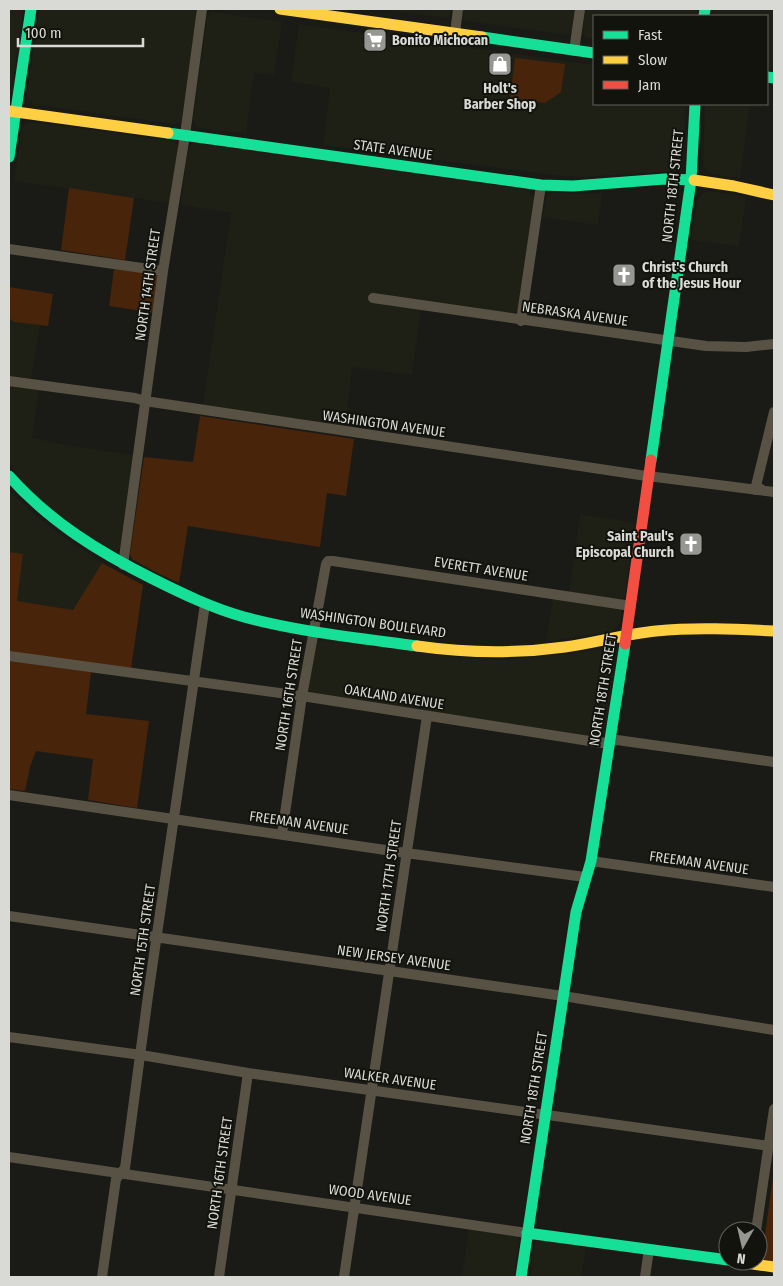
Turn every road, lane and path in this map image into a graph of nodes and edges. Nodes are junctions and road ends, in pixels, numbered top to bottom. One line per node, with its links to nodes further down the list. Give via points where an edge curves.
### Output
1 (31, 9): 10 (main road)
2 (202, 9): 11 (street, NORTH 14TH STREET)
3 (280, 9): 6 (main road)
4 (458, 9): 6 (street)
5 (580, 9): 7 (street)
6 (455, 33): 7 (main road)
7 (574, 51): 8 (main road)
8 (593, 53)
9 (695, 105): 13 (main road, NORTH 18TH STREET)
10 (13, 111): 11 (main road, STATE AVENUE); 12 (main road)
11 (185, 135): 14 (main road, STATE AVENUE); 17 (street, NORTH 14TH STREET)
12 (9, 157)
13 (691, 180): 14 (main road, STATE AVENUE); 15 (main road, STATE AVENUE); 20 (main road, NORTH 18TH STREET)
14 (542, 185): 19 (street)
15 (774, 196)
16 (9, 249): 17 (street)
17 (163, 270): 23 (street, NORTH 14TH STREET)
18 (373, 298): 19 (street, NEBRASKA AVENUE)
19 (521, 321): 20 (street, NEBRASKA AVENUE)
20 (669, 341): 21 (street, NEBRASKA AVENUE, via 726,348); 26 (main road, NORTH 18TH STREET)
21 (774, 344)
22 (9, 381): 23 (street, WASHINGTON AVENUE)
23 (145, 401): 26 (street, WASHINGTON AVENUE); 31 (street, NORTH 14TH STREET)
24 (774, 412): 28 (street)
25 (9, 476): 31 (main road, WASHINGTON BOULEVARD, via 26,498 62,528)
26 (650, 476): 28 (street, WASHINGTON AVENUE); 33 (main road, NORTH 18TH STREET)
27 (774, 487): 28 (street, WASHINGTON AVENUE)
28 (755, 490): 29 (street, WASHINGTON AVENUE)
29 (774, 492)
30 (328, 561): 33 (street, EVERETT AVENUE); 34 (street, NORTH 16TH STREET)
31 (123, 565): 32 (main road, WASHINGTON BOULEVARD)
32 (205, 604): 34 (main road, WASHINGTON BOULEVARD, via 251,618); 38 (street, NORTH 15TH STREET)
33 (631, 606): 36 (main road, NORTH 18TH STREET)
34 (314, 631): 36 (main road, WASHINGTON BOULEVARD, via 470,652 548,649); 39 (street, NORTH 16TH STREET)
35 (774, 631): 36 (main road, WASHINGTON BOULEVARD, via 679,629)
36 (626, 636): 41 (main road, NORTH 18TH STREET)
37 (9, 656): 38 (street, OAKLAND AVENUE)
38 (193, 681): 39 (street, OAKLAND AVENUE); 44 (street, NORTH 15TH STREET)
39 (302, 696): 40 (street, OAKLAND AVENUE); 45 (street, NORTH 16TH STREET)
40 (427, 716): 41 (street, OAKLAND AVENUE, via 602,743); 46 (street, NORTH 17TH STREET)
41 (610, 741): 42 (street, OAKLAND AVENUE); 47 (main road, NORTH 18TH STREET)
42 (774, 762)
43 (9, 795): 44 (street, FREEMAN AVENUE)
44 (175, 820): 45 (street, FREEMAN AVENUE); 51 (street, NORTH 15TH STREET)
45 (282, 834): 46 (street, FREEMAN AVENUE)
46 (406, 853): 48 (street, FREEMAN AVENUE); 52 (street, NORTH 17TH STREET)
47 (591, 861): 48 (main road, NORTH 18TH STREET); 49 (street, FREEMAN AVENUE)
48 (585, 877): 53 (main road, NORTH 18TH STREET)
49 (774, 887)
50 (9, 916): 51 (street, NEW JERSEY AVENUE)
51 (157, 938): 52 (street, NEW JERSEY AVENUE); 56 (street, NORTH 15TH STREET)
52 (389, 971): 53 (street, NEW JERSEY AVENUE); 58 (street, NORTH 17TH STREET)
53 (563, 996): 54 (street, NEW JERSEY AVENUE); 60 (main road, NORTH 18TH STREET)
54 (774, 1030)
55 (9, 1037): 56 (street, WALKER AVENUE)
56 (141, 1056): 57 (street, WALKER AVENUE); 63 (street, NORTH 15TH STREET, via 125,1168)
57 (248, 1073): 58 (street, WALKER AVENUE); 64 (street, NORTH 16TH STREET)
58 (372, 1090): 60 (street, WALKER AVENUE); 65 (street, NORTH 17TH STREET)
59 (774, 1109): 61 (street)
60 (546, 1114): 61 (street, WALKER AVENUE); 67 (main road, NORTH 18TH STREET)
61 (769, 1146): 66 (street)
62 (9, 1157): 63 (street, WOOD AVENUE)
63 (120, 1174): 64 (street, WOOD AVENUE); 70 (street, NORTH 15TH STREET, via 116,1179)
64 (232, 1190): 65 (street, WOOD AVENUE); 71 (street, NORTH 16TH STREET)
65 (355, 1208): 67 (street, WOOD AVENUE); 72 (street, NORTH 17TH STREET)
66 (758, 1221)
67 (527, 1233): 68 (main road, WOOD AVENUE); 73 (main road, NORTH 18TH STREET)
68 (649, 1249): 69 (main road, WOOD AVENUE); 74 (street)
69 (718, 1259)
70 (102, 1277)
71 (219, 1277)
72 (344, 1277)
73 (521, 1277)
74 (645, 1277)

